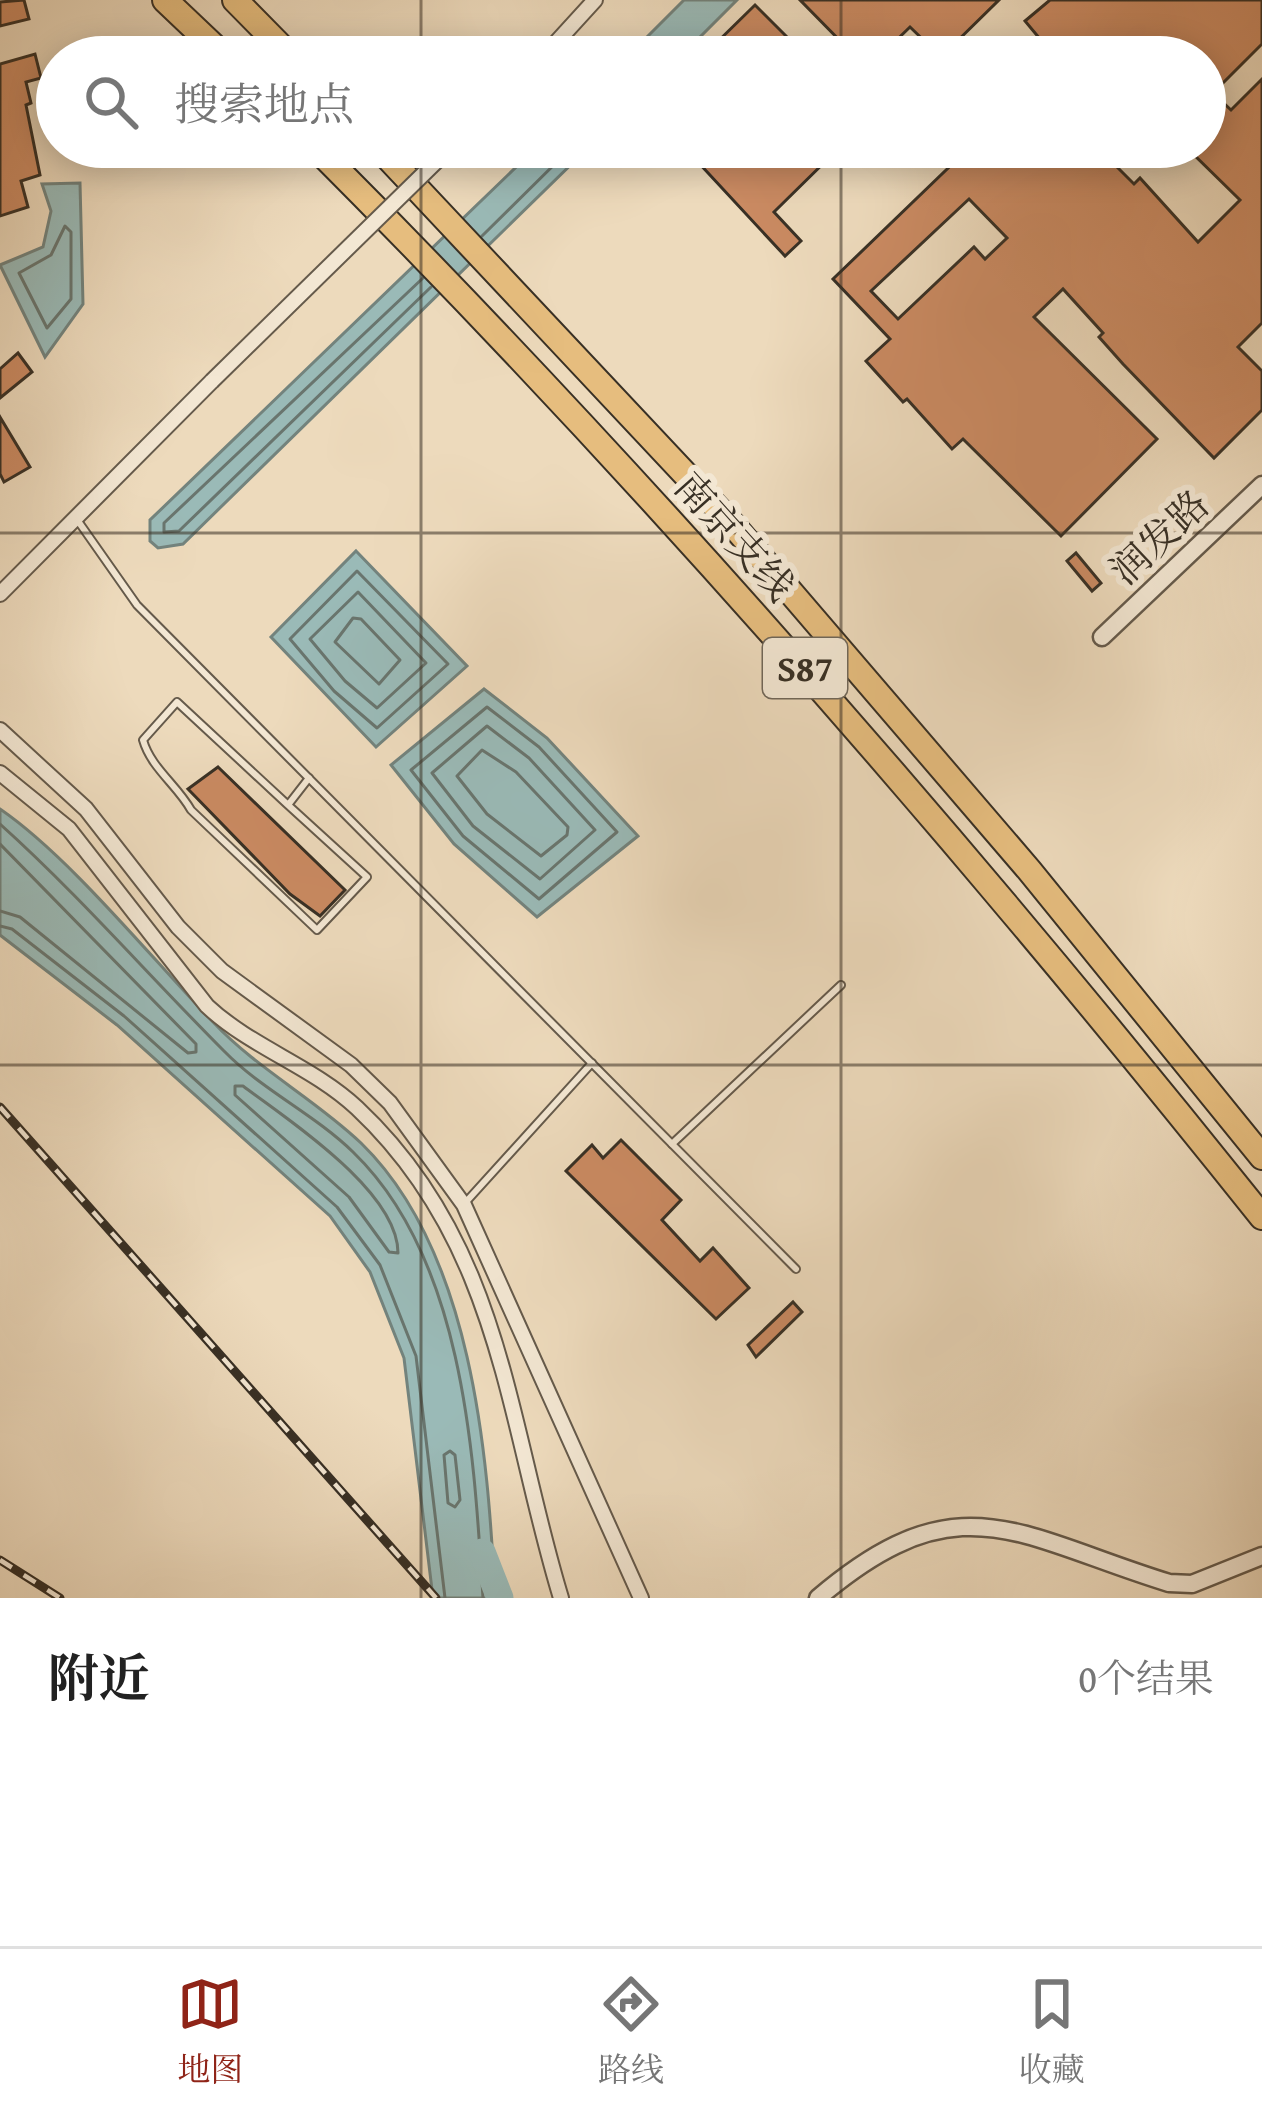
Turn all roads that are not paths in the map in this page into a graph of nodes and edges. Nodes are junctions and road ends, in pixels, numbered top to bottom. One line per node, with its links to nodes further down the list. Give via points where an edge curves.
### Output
1 (165, 0): 4 (highway)
2 (235, 0): 5 (highway)
3 (595, 0): 6 (street)
4 (203, 36)
5 (270, 36)
6 (564, 36)
7 (336, 168): 23 (highway, 南京支线 / S87, via 503,335 744,598 1041,940)
8 (398, 168): 21 (highway, 南京支线 / S87, via 733,525 1029,869)
9 (430, 168): 11 (street, bridge)
10 (1262, 485): 13 (street, 润发路)
11 (76, 518): 12 (street); 16 (lane, via 137,605)
12 (0, 594)
13 (1102, 637)
14 (0, 730): 22 (street, via 86,808 178,927 222,970 351,1065 389,1103)
15 (0, 772): 26 (street, via 69,829 207,1006 358,1109 455,1234 491,1319)
16 (309, 778): 17 (lane); 19 (lane)
17 (288, 805): 17 (lane, via 178,702 143,740 148,759 191,811 317,930 367,877)
18 (841, 985): 20 (lane)
19 (592, 1064): 20 (lane); 22 (lane)
20 (672, 1144): 24 (lane)
21 (1262, 1157)
22 (464, 1204): 27 (street)
23 (1262, 1217)
24 (796, 1269)
25 (1262, 1556): 28 (street, via 1192,1584 1123,1569 1022,1529 980,1524 888,1546)
26 (561, 1598)
27 (641, 1598)
28 (818, 1598)

